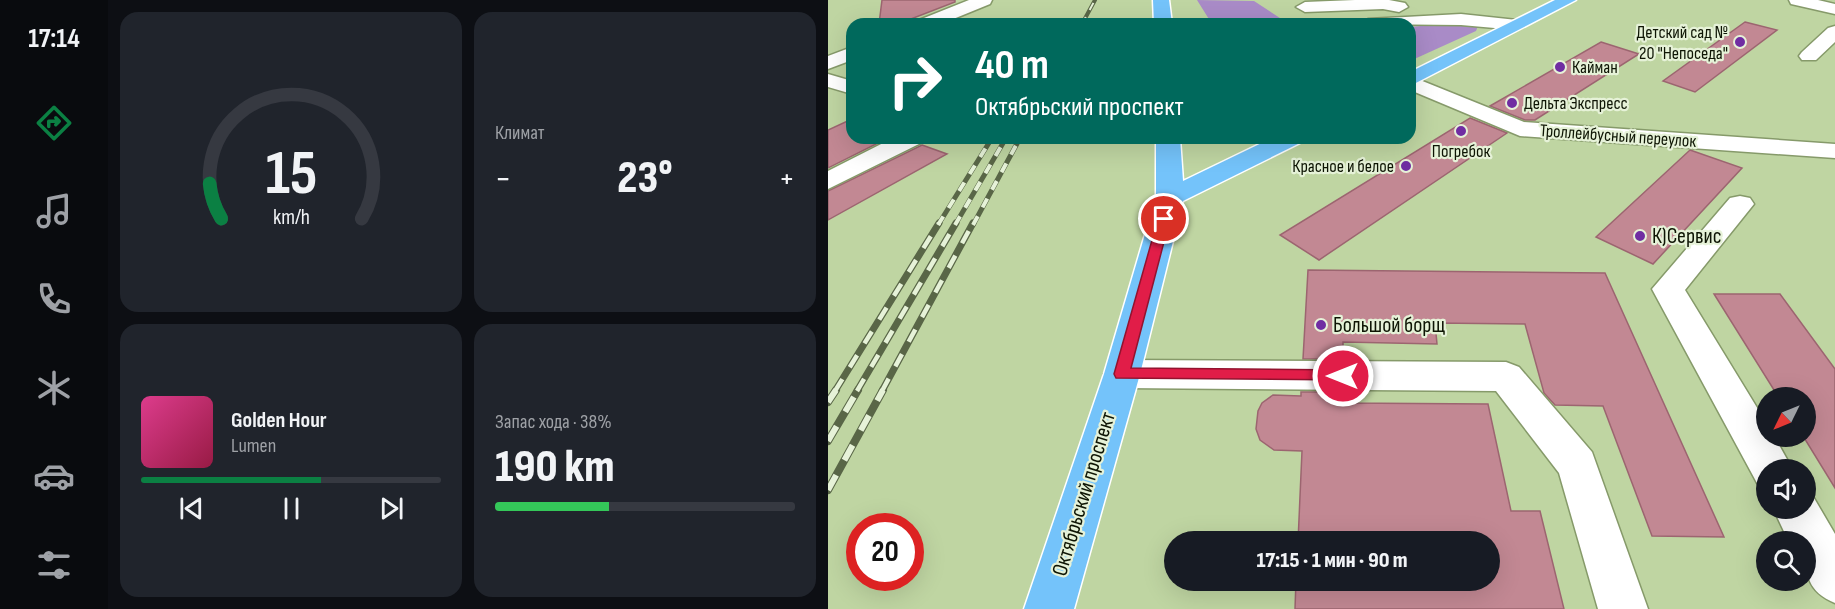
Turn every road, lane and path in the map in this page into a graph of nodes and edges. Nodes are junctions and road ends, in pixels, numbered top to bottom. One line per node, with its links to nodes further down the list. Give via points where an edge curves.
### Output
1 (930, 0): 8 (street)
2 (984, 0): 8 (street)
3 (997, 0): 12 (street)
4 (1161, 0): 13 (main road)
5 (1568, 0): 16 (main road)
6 (1797, 0): 9 (street)
7 (1298, 4): 10 (street, via 1383,4); 14 (street)
8 (965, 8): 11 (street)
9 (1835, 9)
10 (1447, 17): 15 (street); 16 (street)
11 (941, 18)
12 (943, 18)
13 (1162, 18)
14 (1340, 18)
15 (1416, 20)
16 (1517, 25): 21 (main road)
17 (1835, 32): 19 (street)
18 (846, 56): 20 (street)
19 (1809, 56)
20 (828, 63)
21 (1416, 78)
22 (828, 80): 24 (street)
23 (1416, 84): 28 (street, Троллейбусный переулок, via 1520,129)
24 (846, 86)
25 (900, 144): 29 (street)
26 (1168, 144): 30 (main road, Октябрьский проспект)
27 (1279, 144): 30 (main road)
28 (1835, 152)
29 (828, 181)
30 (1170, 197): 32 (main road, Октябрьский проспект)
31 (1740, 204): 33 (street, via 1668,289)
32 (1122, 374): 36 (main road, Октябрьский проспект); 37 (street, via 1506,377 1577,465)
33 (1766, 459)
34 (1801, 519): 35 (street)
35 (1835, 579)
36 (1048, 609)
37 (1623, 609)

